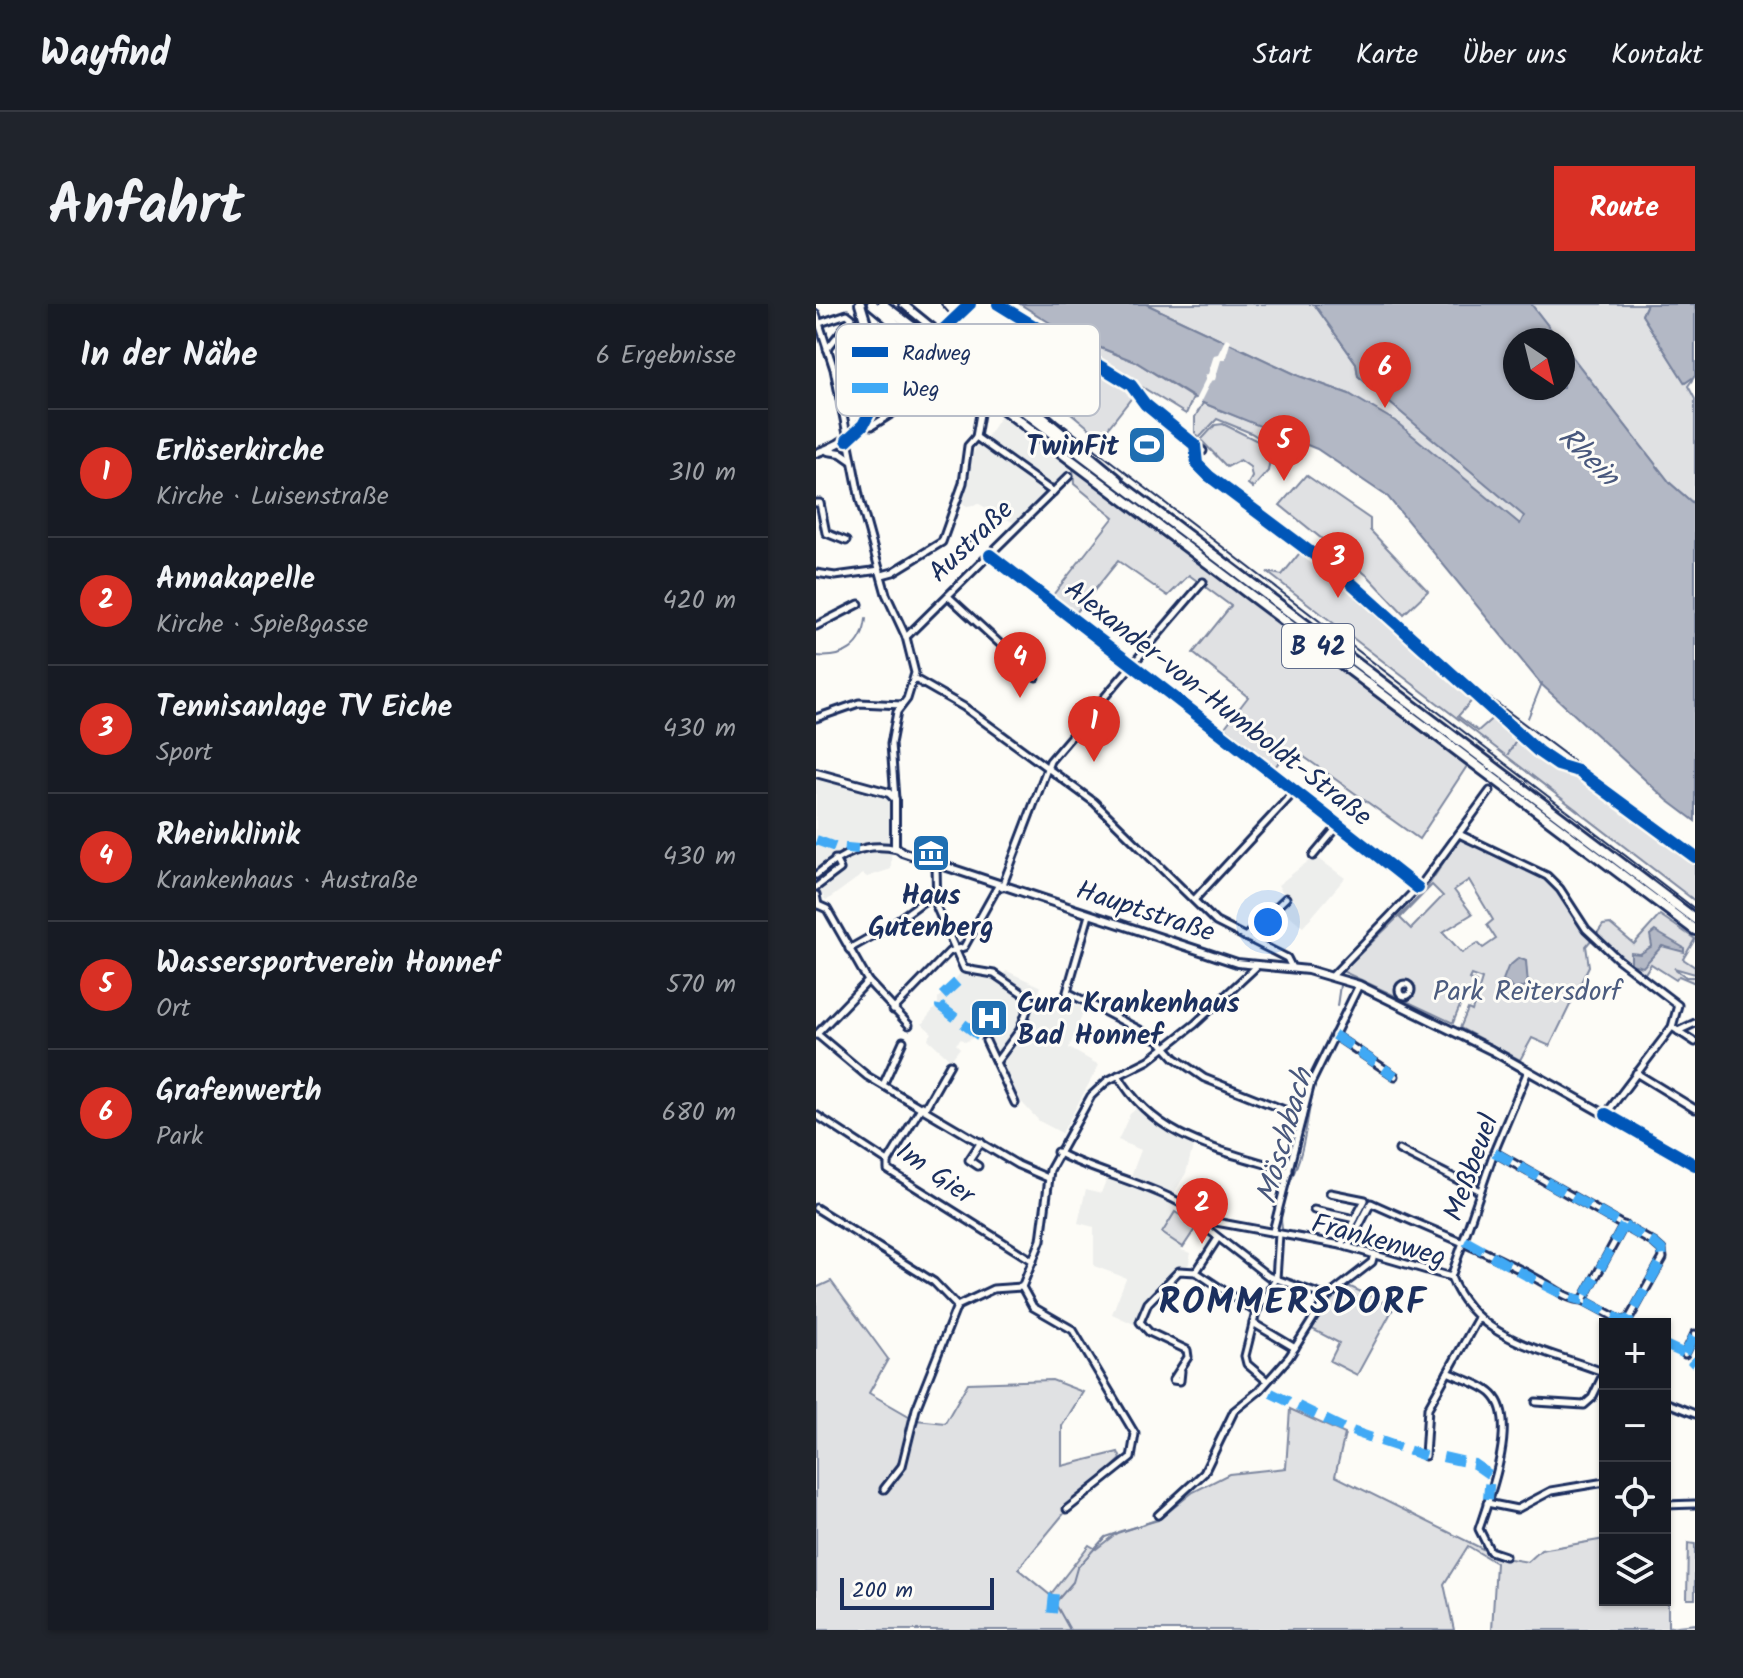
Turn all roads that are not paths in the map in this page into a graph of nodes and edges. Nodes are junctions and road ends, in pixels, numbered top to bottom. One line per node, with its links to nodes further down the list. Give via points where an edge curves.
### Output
1 (860, 304): 10 (highway)
2 (872, 304): 11 (highway, B 42)
3 (882, 304): 12 (highway, B 42)
4 (903, 304): 13 (main road)
5 (970, 304): 14 (main road, bridge)
6 (998, 304): 15 (street)
7 (816, 314): 8 (street)
8 (820, 323): 9 (street, via 847,314 852,318); 17 (street)
9 (847, 324)
10 (866, 324)
11 (896, 324)
12 (908, 324)
13 (931, 324)
14 (950, 324)
15 (1031, 324)
16 (836, 338): 17 (street)
17 (827, 349): 19 (street)
18 (1100, 366): 31 (street, via 1131,385 1145,404)
19 (836, 390)
20 (842, 416): 29 (street)
21 (868, 416): 27 (main road)
22 (888, 416): 27 (street, via 872,426)
23 (980, 416): 28 (street)
24 (1013, 416): 74 (highway, B 42)
25 (1027, 416): 37 (highway, B 42)
26 (1041, 416): 37 (highway)
27 (863, 425): 29 (main road)
28 (976, 437): 35 (street); 40 (street, via 968,446 963,483 942,542 922,557)
29 (847, 440): 30 (main road); 33 (street)
30 (824, 451): 32 (main road); 33 (main road)
31 (1203, 451)
32 (816, 453)
33 (851, 460): 40 (street)
34 (1069, 476): 35 (street, Austraße)
35 (1053, 492): 39 (street, Austraße)
36 (816, 503): 38 (street, via 826,533)
37 (1147, 508): 73 (highway, B 42)
38 (846, 541)
39 (990, 555): 43 (street, Austraße); 47 (street, Alexander-von-Humboldt-Straße)
40 (881, 572): 41 (street); 46 (street)
41 (816, 573)
42 (1203, 582): 47 (street)
43 (948, 596): 46 (street, Austraße); 48 (street, Austraße)
44 (859, 604): 45 (street)
45 (816, 626)
46 (906, 637): 49 (street)
47 (1134, 665): 52 (street); 54 (street, Alexander-von-Humboldt-Straße)
48 (1036, 677)
49 (915, 679): 50 (street); 52 (street, via 964,707)
50 (902, 705): 51 (street, via 859,703); 56 (street, via 891,744)
51 (816, 718)
52 (1046, 768): 64 (street); 70 (street, via 1094,802)
53 (816, 773): 56 (main road)
54 (1295, 791): 57 (street, Alexander-von-Humboldt-Straße); 70 (street)
55 (1490, 791): 58 (street)
56 (893, 794): 59 (main road)
57 (1339, 825): 60 (street, Alexander-von-Humboldt-Straße); 66 (street, Alexander-von-Humboldt-Straße)
58 (1459, 834): 66 (street); 86 (street, via 1547,876 1586,929 1676,1001)
59 (897, 849): 61 (street, Hauptstraße, via 862,848); 62 (main road, Hauptstraße)
60 (1313, 856)
61 (835, 859): 63 (street); 65 (street, via 840,869)
62 (936, 866): 64 (main road, Hauptstraße); 67 (street)
63 (816, 875)
64 (1000, 886): 72 (main road, Hauptstraße); 77 (street, via 965,946)
65 (816, 887)
66 (1418, 888): 80 (street)
67 (936, 892): 76 (street); 77 (street, via 941,924)
68 (816, 895): 71 (street)
69 (1286, 898): 75 (street)
70 (1194, 900): 75 (street, via 1216,922)
71 (817, 906): 76 (street, via 827,909)
72 (1089, 915): 78 (main road, Hauptstraße); 93 (street, via 1067,992 1134,1025)
73 (1695, 919)
74 (1695, 930)
75 (1245, 937): 79 (street, via 1287,958)
76 (849, 949): 81 (street)
77 (957, 950): 83 (street, via 949,952); 94 (street, via 966,971 994,974 1031,999 1020,1030)
78 (1256, 967): 79 (main road, Hauptstraße); 93 (street)
79 (1292, 968): 80 (main road, Hauptstraße)
80 (1333, 975): 82 (main road, Hauptstraße)
81 (868, 981): 83 (street); 88 (street)
82 (1359, 985): 89 (street); 96 (main road, Hauptstraße)
83 (893, 1010): 85 (street)
84 (1695, 1023): 87 (street)
85 (909, 1025)
86 (1672, 1027): 87 (street); 97 (street)
87 (1678, 1031): 92 (street)
88 (816, 1034): 100 (street)
89 (1334, 1035): 99 (street); 106 (street)
90 (903, 1041): 100 (street)
91 (986, 1041): 94 (street)
92 (1695, 1042)
93 (1165, 1047): 98 (street); 106 (street, via 1188,1069 1225,1089)
94 (997, 1061): 101 (street)
95 (950, 1064): 102 (street)
96 (1528, 1071): 104 (main road, Hauptstraße); 110 (street, Meßbeuel)
97 (1636, 1073): 103 (street); 104 (street)
98 (1118, 1075): 109 (street, via 1091,1096); 114 (street, via 1142,1109 1169,1131)
99 (1395, 1076)
100 (883, 1085): 102 (street)
101 (1015, 1103)
102 (924, 1107): 107 (street); 111 (street)
103 (1695, 1109)
104 (1606, 1114): 112 (main road, Hauptstraße)
105 (816, 1115): 111 (street, Im Gier)
106 (1302, 1117): 114 (street)
107 (981, 1142): 113 (street, via 969,1160); 115 (street)
108 (1399, 1150): 116 (street)
109 (1057, 1152): 115 (street); 121 (street, via 1154,1188)
110 (1494, 1152): 116 (street, Meßbeuel); 122 (street)
111 (888, 1162): 128 (street, Im Gier, via 888,1170)
112 (1695, 1165)
113 (978, 1166)
114 (1289, 1171): 123 (street)
115 (1048, 1178): 128 (street, via 1041,1240)
116 (1480, 1191): 125 (street, Meßbeuel)
117 (1330, 1193): 120 (street, via 1365,1200)
118 (816, 1208): 135 (street, via 934,1282)
119 (1314, 1210): 120 (street)
120 (1355, 1219): 126 (street)
121 (1205, 1220): 123 (street, Frankenweg); 124 (street)
122 (1624, 1225): 134 (street); 139 (street, via 1654,1243 1663,1258)
123 (1276, 1232): 126 (street, Frankenweg); 131 (street)
124 (1218, 1238): 129 (street); 131 (street)
125 (1465, 1241): 126 (street, via 1371,1203); 130 (street, Meßbeuel); 134 (street, via 1564,1295)
126 (1344, 1246): 127 (street, Frankenweg)
127 (1374, 1254): 130 (street, Frankenweg); 133 (street, via 1372,1262)
128 (1033, 1261): 132 (street)
129 (1196, 1272): 136 (street); 144 (street, via 1179,1271 1148,1303 1140,1322 1187,1350)
130 (1451, 1277): 137 (street, Frankenweg)
131 (1276, 1279): 133 (street); 136 (street)
132 (1022, 1287): 135 (street, via 993,1289); 158 (street, via 1033,1307 1073,1330 1135,1434 1131,1458)
133 (1327, 1297): 142 (street)
134 (1583, 1300): 138 (street)
135 (957, 1306): 154 (street, via 916,1409 902,1466)
136 (1256, 1312): 140 (street)
137 (1478, 1318): 145 (street, Frankenweg, via 1501,1336); 146 (street)
138 (1617, 1318)
139 (1629, 1318)
140 (1253, 1323): 142 (street); 147 (street, via 1245,1356)
141 (1695, 1334): 143 (street)
142 (1295, 1348): 147 (street)
143 (1685, 1354)
144 (1181, 1371)
145 (1599, 1371)
146 (1448, 1372): 152 (street, via 1428,1408); 155 (street, via 1494,1396 1501,1408 1503,1438)
147 (1267, 1381): 159 (street, via 1234,1411 1204,1473)
148 (1599, 1385): 149 (street, via 1584,1405)
149 (1536, 1402)
150 (1671, 1404): 151 (street)
151 (1695, 1414)
152 (1425, 1456)
153 (1599, 1483): 155 (street, via 1551,1491 1517,1509)
154 (884, 1489)
155 (1487, 1503): 160 (street, via 1479,1529 1482,1541 1493,1554)
156 (1695, 1504): 157 (street)
157 (1671, 1505)
158 (1067, 1509)
159 (1158, 1515)
160 (1505, 1556)

